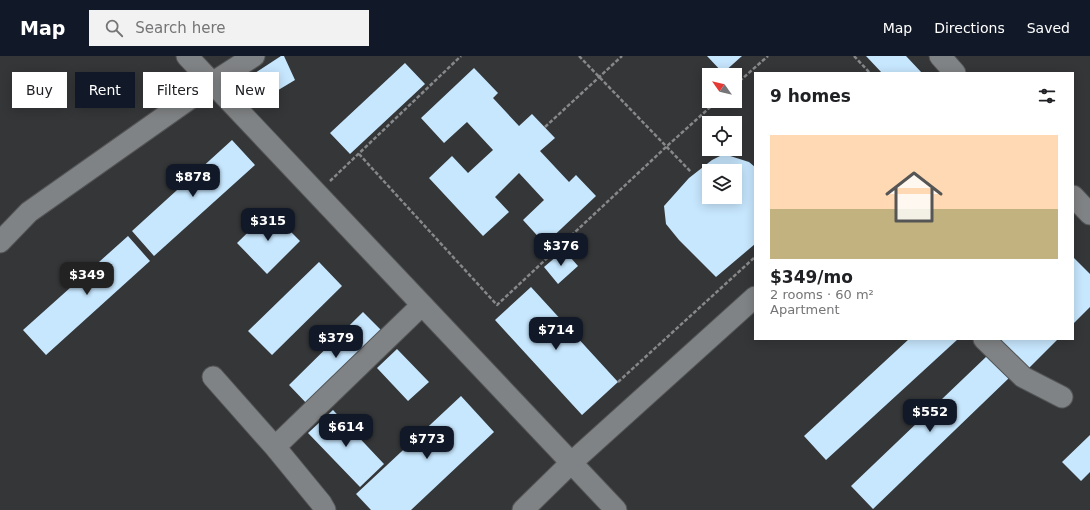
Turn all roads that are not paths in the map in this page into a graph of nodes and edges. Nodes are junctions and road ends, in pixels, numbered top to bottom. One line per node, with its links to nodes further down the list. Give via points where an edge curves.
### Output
1 (187, 56): 4 (street)
2 (254, 56): 6 (street)
3 (940, 56): 5 (street)
4 (202, 72)
5 (954, 72)
6 (213, 82)
7 (213, 84): 13 (street)
8 (177, 108): 11 (street, via 29,212)
9 (1074, 197): 10 (street)
10 (1090, 214)
11 (0, 242)
12 (754, 298): 18 (street)
13 (422, 305): 17 (street); 18 (street)
14 (985, 340): 16 (street, via 1023,377)
15 (213, 377): 17 (street)
16 (1062, 397)
17 (275, 447): 19 (street)
18 (572, 463): 20 (street); 21 (street)
19 (325, 510)
20 (523, 510)
21 (616, 510)

